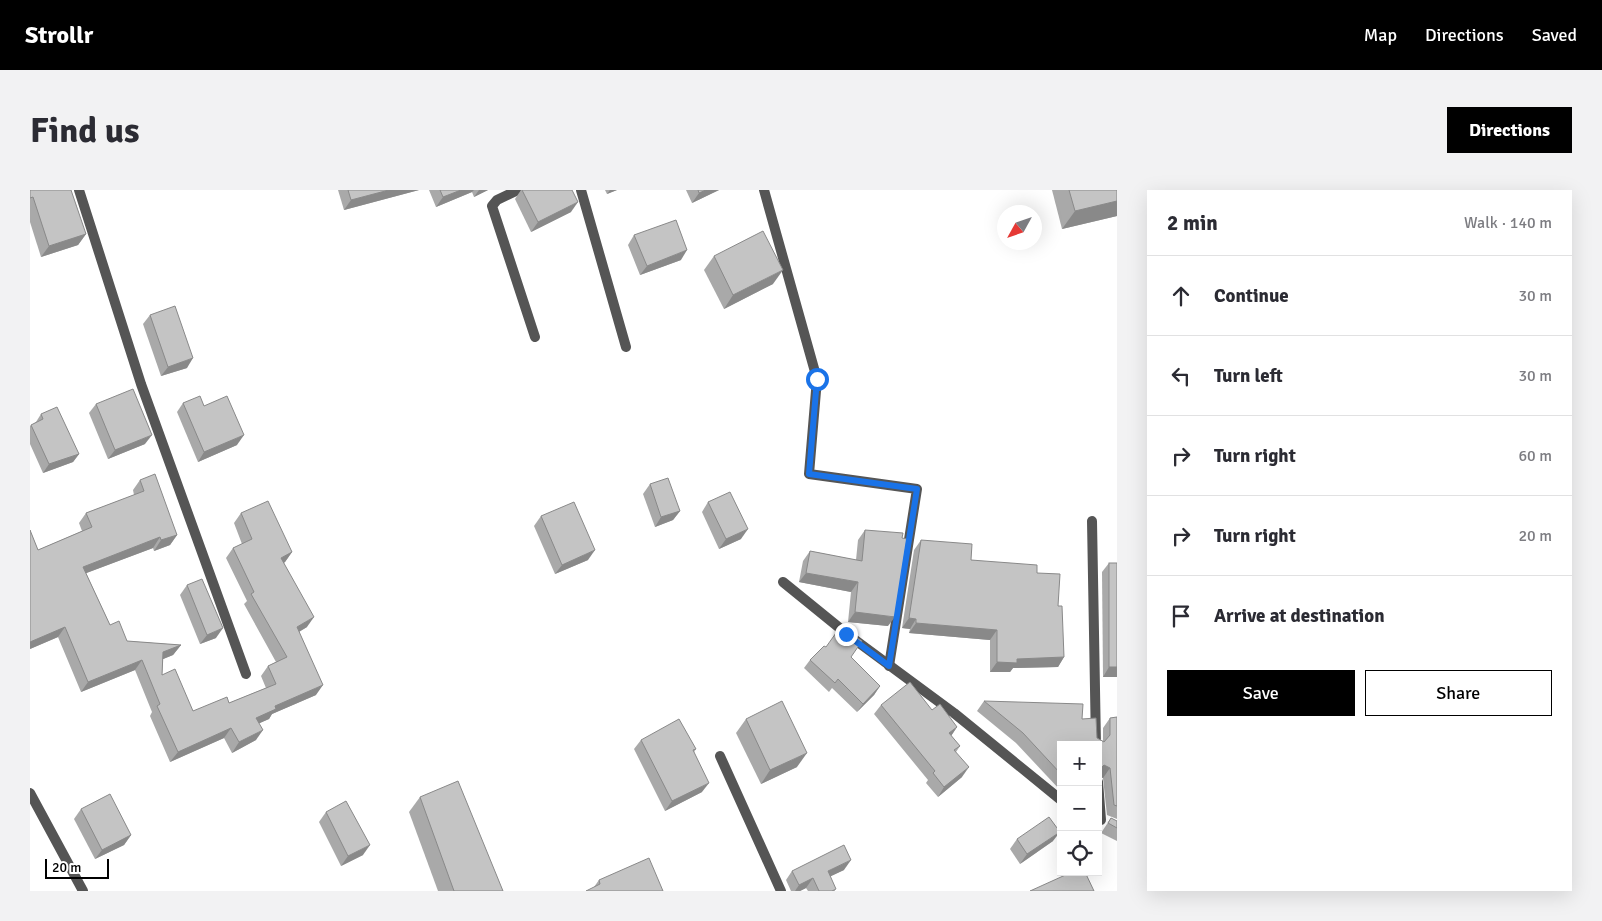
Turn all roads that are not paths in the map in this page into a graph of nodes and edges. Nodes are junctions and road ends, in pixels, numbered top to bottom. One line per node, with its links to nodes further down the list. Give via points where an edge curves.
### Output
1 (79, 190): 10 (street, via 141,384)
2 (518, 190): 5 (street, via 492,206)
3 (581, 190): 6 (street)
4 (764, 190): 9 (street, via 817,379 809,474 917,489)
5 (535, 336)
6 (626, 347)
7 (1092, 521): 11 (street)
8 (783, 582): 9 (street)
9 (889, 666): 15 (street, via 954,713)
10 (246, 674)
11 (1096, 741)
12 (720, 756): 18 (street)
13 (1099, 786): 16 (street)
14 (30, 793): 17 (street)
15 (1057, 797)
16 (1103, 821)
17 (83, 891)
18 (780, 891)

